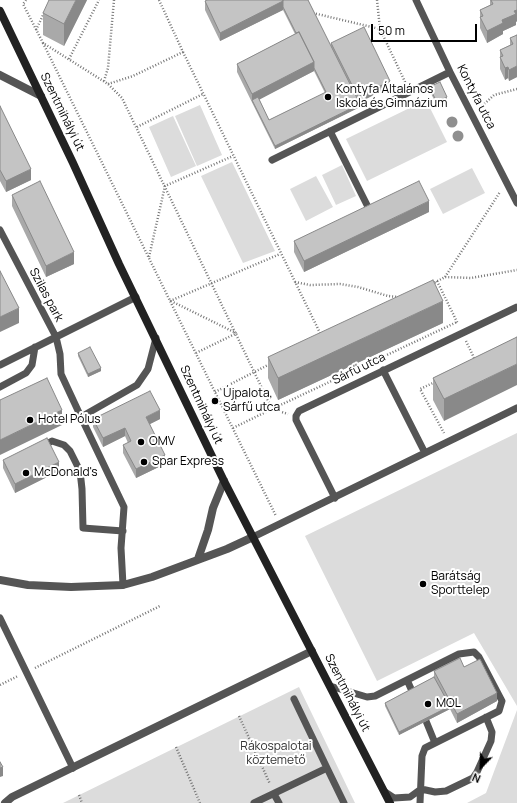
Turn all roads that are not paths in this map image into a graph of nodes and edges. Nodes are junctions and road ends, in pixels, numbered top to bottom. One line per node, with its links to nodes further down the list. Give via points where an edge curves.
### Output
1 (416, 0): 3 (lane, Kontyfa utca)
2 (0, 11): 5 (main road, Szentmihályi út)
3 (450, 72): 6 (lane); 8 (lane, Kontyfa utca)
4 (0, 75): 5 (street)
5 (41, 96): 11 (main road, Szentmihályi út)
6 (330, 131): 7 (lane); 9 (lane)
7 (272, 160)
8 (517, 203)
9 (371, 213)
10 (0, 230): 13 (lane, Szilas park)
11 (136, 297): 13 (lane); 14 (main road, Szentmihályi út)
12 (517, 307): 17 (lane, Sárfű utca)
13 (56, 337): 15 (lane, Szilas park); 20 (lane, via 61,374)
14 (156, 338): 20 (lane, via 148,369 137,385); 23 (main road, Szentmihályi út)
15 (35, 347): 16 (lane, Szilas park); 18 (lane, via 32,365 26,373)
16 (0, 365)
17 (383, 370): 22 (lane); 24 (lane, Sárfű utca, via 299,411 296,416)
18 (0, 387)
19 (517, 408): 22 (lane)
20 (81, 417): 25 (lane, via 124,507)
21 (32, 451): 25 (lane, via 52,441 64,445 80,470 83,528)
22 (425, 453): 24 (lane)
23 (224, 481): 26 (main road, Szentmihályi út); 27 (street)
24 (335, 498): 26 (lane)
25 (123, 531): 29 (lane)
26 (253, 537): 27 (street); 31 (main road, Szentmihályi út)
27 (198, 559): 29 (street)
28 (0, 580): 29 (street, via 28,585 71,587)
29 (123, 585)
30 (0, 618): 39 (lane)
31 (312, 651): 33 (main road, Szentmihályi út); 39 (street)
32 (407, 680): 33 (lane, via 375,696 367,697); 34 (lane); 36 (lane, via 459,654 474,652 480,657 502,702 499,711)
33 (330, 686): 42 (main road, Szentmihályi út)
34 (412, 692)
35 (294, 699): 40 (lane)
36 (486, 717): 38 (lane); 41 (lane, via 492,732 491,741 473,778 446,791)
37 (426, 722): 38 (lane)
38 (435, 743): 41 (lane, via 425,748 422,756)
39 (73, 768): 44 (street, via 12,797)
40 (327, 768): 43 (lane); 47 (lane)
41 (421, 789): 42 (lane, via 410,797 394,798); 49 (lane)
42 (385, 792): 48 (main road, Szentmihályi út)
43 (274, 794): 45 (lane); 46 (lane)
44 (5, 803)
45 (254, 803)
46 (279, 803)
47 (344, 803)
48 (390, 803)
49 (420, 803)

